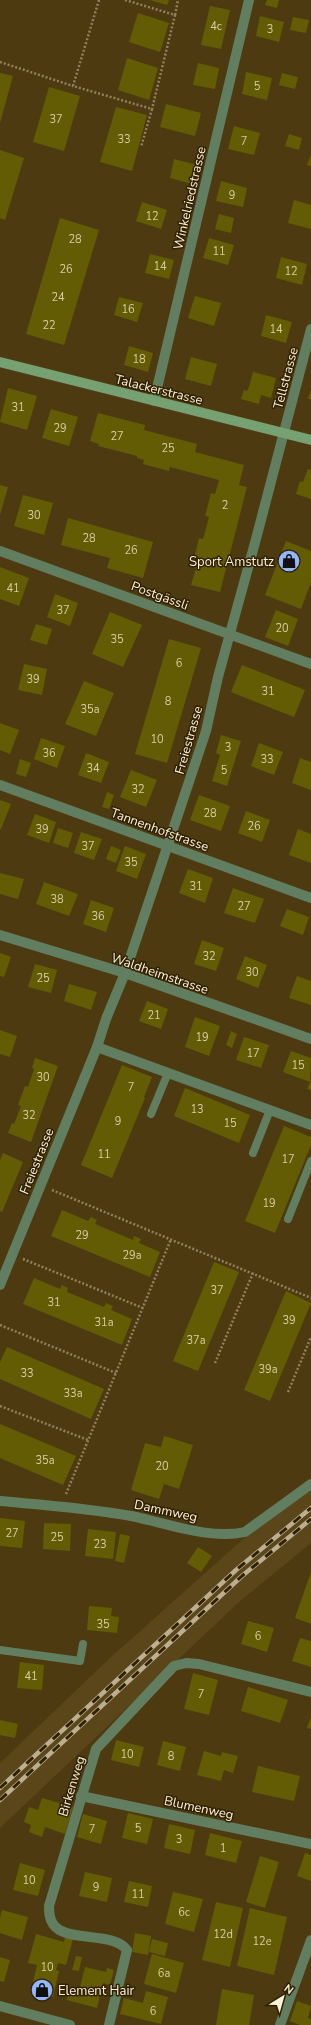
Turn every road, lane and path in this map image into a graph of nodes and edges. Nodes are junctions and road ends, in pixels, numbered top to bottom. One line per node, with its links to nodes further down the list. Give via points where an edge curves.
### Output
1 (100, 0): 7 (path)
2 (125, 0): 5 (path)
3 (178, 0): 5 (path)
4 (248, 0): 12 (street, Winkelriedstrasse)
5 (175, 15): 8 (path)
6 (0, 62): 7 (path)
7 (73, 86): 8 (path)
8 (152, 109): 9 (path)
9 (141, 147)
10 (311, 329): 13 (street, Tellstrasse)
11 (0, 362): 12 (main road, Talackerstrasse)
12 (154, 401): 13 (main road, Talackerstrasse)
13 (283, 434): 14 (main road, Talackerstrasse); 16 (street, Freiestrasse)
14 (311, 440)
15 (0, 551): 16 (street, Postgässli)
16 (230, 634): 17 (street, Postgässli); 19 (street, Freiestrasse, via 206,731)
17 (311, 664)
18 (0, 785): 19 (street, Tannenhofstrasse)
19 (168, 846): 20 (street, Tannenhofstrasse); 22 (street, Freiestrasse)
20 (311, 898)
21 (0, 935): 22 (street, Waldheimstrasse)
22 (125, 973): 23 (street, Waldheimstrasse); 24 (street, Freiestrasse)
23 (311, 1039)
24 (97, 1047): 25 (street); 31 (street, Freiestrasse)
25 (168, 1073): 26 (street); 27 (lane)
26 (270, 1110): 28 (street); 29 (lane)
27 (151, 1114)
28 (311, 1125)
29 (253, 1153)
30 (311, 1161): 32 (lane)
31 (40, 1185): 33 (path); 34 (street, Freiestrasse)
32 (288, 1219)
33 (171, 1240): 35 (path); 38 (path)
34 (13, 1255): 36 (street, Freiestrasse); 38 (path)
35 (253, 1273): 37 (path); 41 (path)
36 (0, 1285)
37 (311, 1298)
38 (143, 1308): 42 (path)
39 (0, 1325): 42 (path)
40 (311, 1337): 43 (path)
41 (215, 1363)
42 (116, 1374): 45 (path)
43 (288, 1392)
44 (0, 1406): 45 (path)
45 (88, 1440): 48 (path)
46 (311, 1484): 48 (street, Dammweg, via 245,1532 237,1534 214,1534 131,1516)
47 (0, 1501): 48 (street, Dammweg)
48 (60, 1507)
49 (83, 1644): 50 (lane, via 80,1661)
50 (0, 1650)
51 (311, 1692): 52 (street, Birkenweg, via 199,1664 186,1663 174,1666 96,1749)
52 (81, 1796): 53 (street, Blumenweg); 57 (street, Birkenweg, via 49,1906 49,1915 53,1924 61,1930 118,1943 127,1950)
53 (311, 1844)
54 (311, 1940): 58 (street)
55 (0, 2006): 56 (street)
56 (70, 2025)
57 (109, 2025)
58 (280, 2025)

